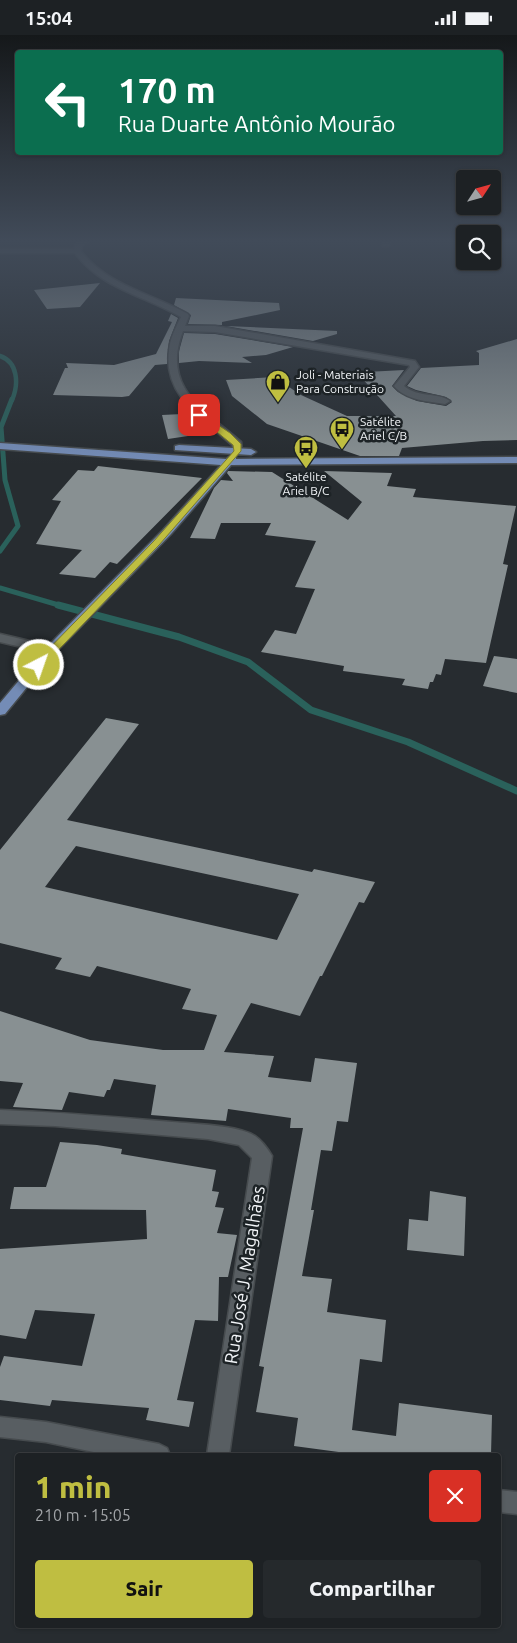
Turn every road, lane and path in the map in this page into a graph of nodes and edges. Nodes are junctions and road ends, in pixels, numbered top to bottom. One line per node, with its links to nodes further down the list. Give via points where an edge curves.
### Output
1 (180, 314): 2 (street, via 184,316)
2 (181, 328): 3 (street, via 215,329 412,363 415,367 399,386 403,391); 7 (street, via 173,349 174,378 178,389 199,415 237,444)
3 (445, 401)
4 (0, 438): 5 (main road)
5 (14, 443): 6 (main road); 7 (main road); 10 (main road)
6 (0, 445)
7 (237, 451): 8 (main road); 10 (main road)
8 (517, 453)
9 (517, 460): 10 (main road)
10 (228, 461): 12 (main road, via 167,532)
11 (0, 637): 12 (street)
12 (52, 650): 13 (main road)
13 (0, 711)
14 (0, 1117): 17 (street, Rua José J. Magalhães, via 208,1132 249,1141 262,1156)
15 (0, 1427): 16 (street, via 46,1431)
16 (150, 1453)
17 (218, 1453)
18 (501, 1501): 19 (street)
19 (517, 1503)

